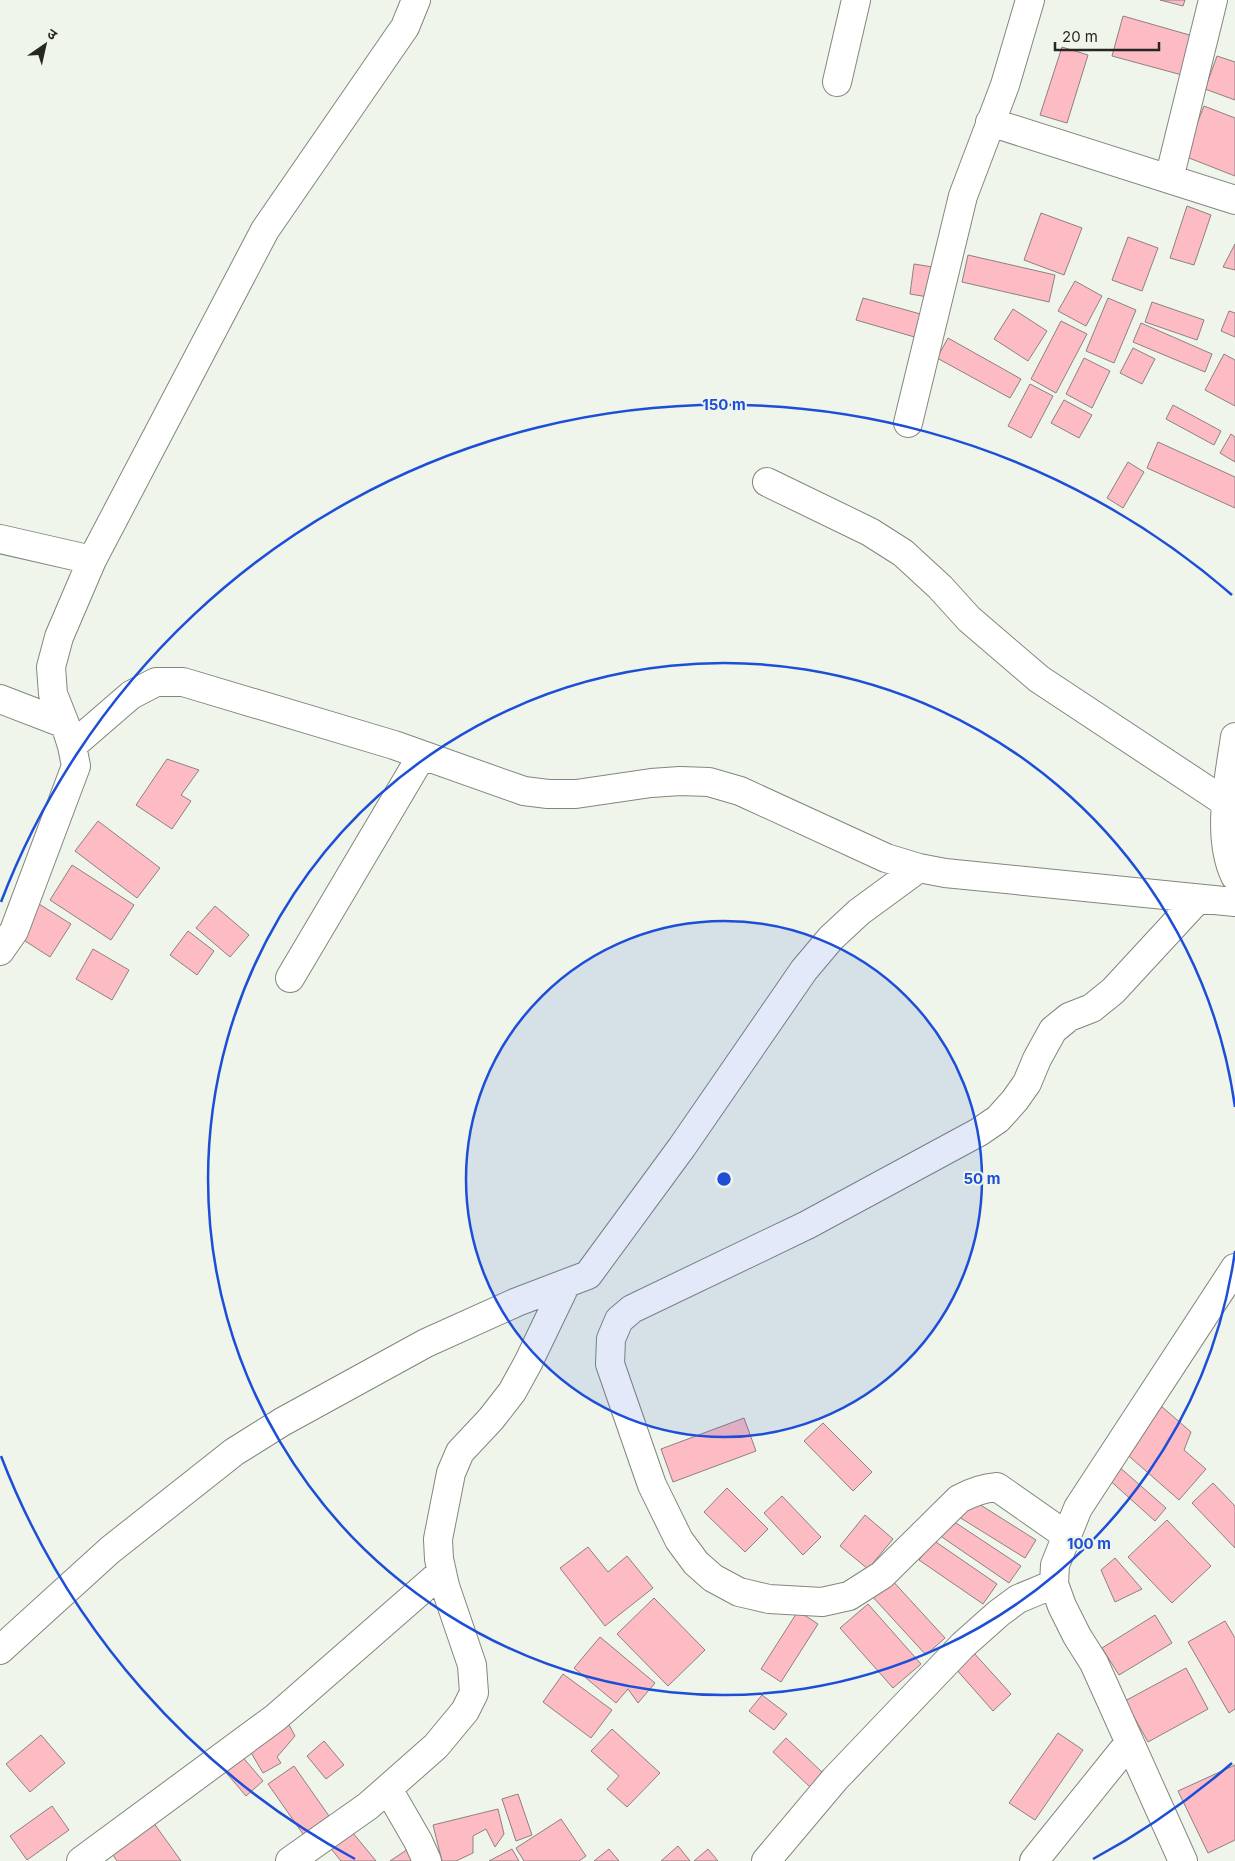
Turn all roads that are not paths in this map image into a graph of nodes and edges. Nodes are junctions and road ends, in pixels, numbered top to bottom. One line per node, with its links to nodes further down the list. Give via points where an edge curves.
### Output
1 (416, 0): 12 (street, via 406,27 265,230)
2 (856, 0): 5 (street)
3 (1030, 0): 6 (street, via 1005,85)
4 (1214, 0): 7 (street)
5 (837, 82)
6 (990, 122): 7 (street); 9 (street, via 963,196)
7 (1169, 179): 8 (street)
8 (1235, 200)
9 (908, 422)
10 (767, 482): 17 (street, via 854,523 902,553 969,620 1040,679)
11 (0, 539): 12 (street)
12 (92, 560): 14 (street, via 59,637 51,666 53,694)
13 (0, 699): 14 (street)
14 (69, 735): 16 (street, via 156,682 183,682); 22 (street, via 76,766 14,931)
15 (1235, 737): 17 (street)
16 (422, 755): 18 (street, via 524,791 548,794 576,794 651,783 709,782 740,791 886,858); 23 (street)
17 (1230, 801): 19 (street, via 1225,838)
18 (919, 868): 20 (street); 25 (street, via 859,912 831,938 600,1260 588,1275)
19 (1235, 876)
20 (1198, 899): 21 (street); 26 (street, via 1113,991 1092,1008 1069,1017 1053,1030 1027,1083 998,1119 807,1225 632,1308 619,1320 611,1339 610,1364 652,1485 679,1540 696,1563 713,1578 739,1592 770,1599 822,1602 849,1596 882,1575 959,1499 986,1488 997,1487)
21 (1235, 902)
22 (0, 951)
23 (290, 978)
24 (1235, 1268): 26 (street, via 1078,1508)
25 (566, 1284): 27 (street, via 512,1392 460,1452 451,1473 438,1539); 29 (street, via 426,1343 234,1452 110,1550)
26 (1067, 1536): 28 (street, via 1055,1565)
27 (442, 1572): 31 (street, via 472,1665 474,1693 465,1712 436,1746); 32 (street, via 275,1718)
28 (1054, 1584): 30 (street); 35 (street, via 1018,1599 963,1645 835,1779)
29 (0, 1650)
30 (1129, 1743): 36 (street); 37 (street)
31 (388, 1789): 33 (street); 34 (street)
32 (81, 1861)
33 (290, 1861)
34 (427, 1861)
35 (766, 1861)
36 (1034, 1861)
37 (1183, 1861)

